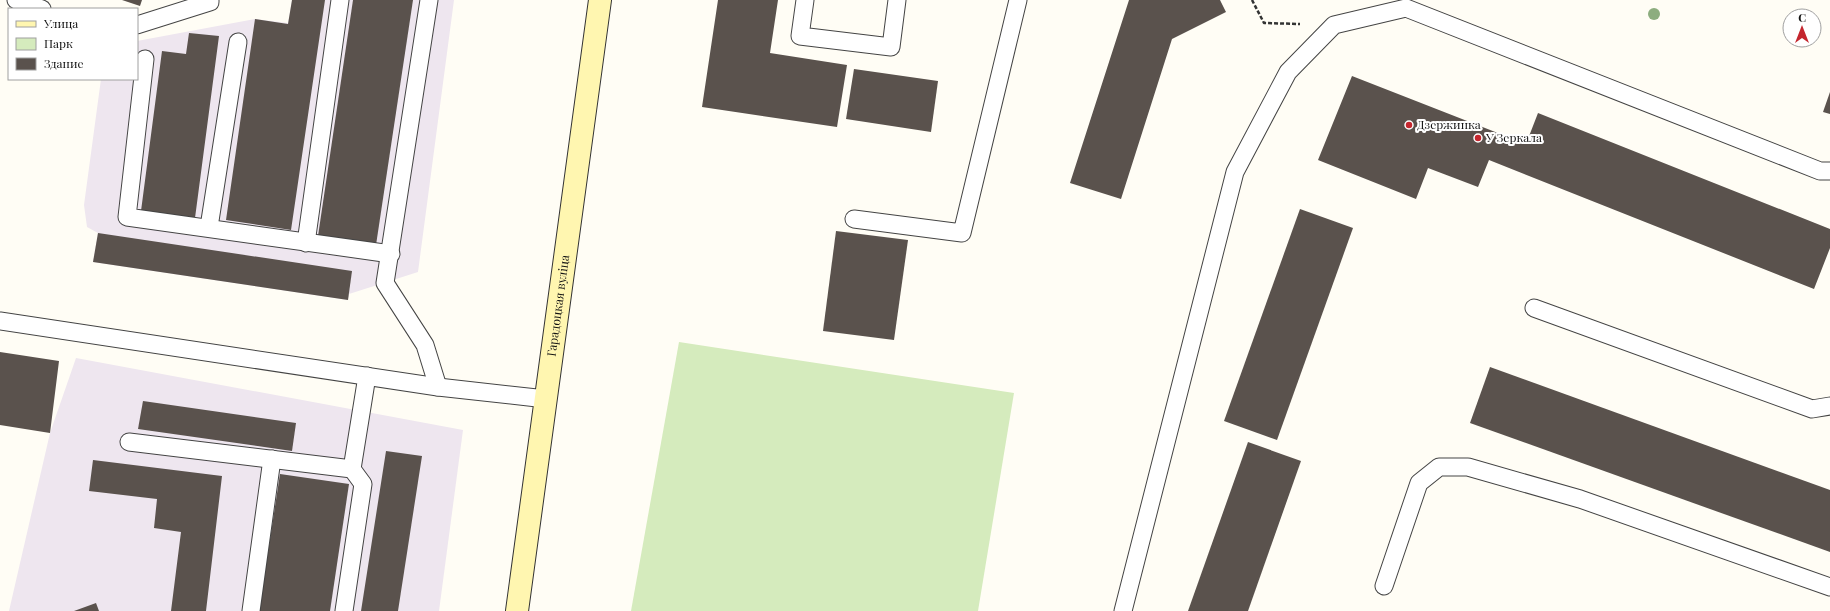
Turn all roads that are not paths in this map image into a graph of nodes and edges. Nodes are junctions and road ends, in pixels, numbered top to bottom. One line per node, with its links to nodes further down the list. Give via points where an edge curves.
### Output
1 (16, 0): 10 (lane)
2 (210, 0): 12 (lane)
3 (340, 0): 18 (lane)
4 (430, 0): 19 (lane)
5 (600, 0): 24 (street, Гарадоцкая вуліца)
6 (805, 0): 7 (lane, via 800,36 891,47)
7 (897, 0)
8 (1018, 0): 16 (lane, via 962,233)
9 (1421, 0): 11 (lane)
10 (39, 8)
11 (1406, 8): 15 (lane, via 1820,171); 34 (lane, via 1334,25 1288,72 1235,172)
12 (138, 25)
13 (238, 42): 17 (lane)
14 (145, 59): 17 (lane, via 127,216)
15 (1830, 171)
16 (854, 219)
17 (209, 227): 18 (lane)
18 (306, 243): 19 (lane)
19 (391, 254): 23 (lane, via 385,283 425,345)
20 (1534, 308): 25 (lane, via 1812,409)
21 (0, 321): 22 (lane)
22 (367, 376): 23 (lane); 28 (lane)
23 (438, 386): 24 (lane)
24 (546, 399): 33 (street, Гарадоцкая вуліца)
25 (1830, 406)
26 (129, 442): 27 (lane)
27 (272, 459): 28 (lane); 31 (lane)
28 (352, 469): 32 (lane, via 363,484)
29 (1384, 586): 30 (lane, via 1419,483 1439,467 1468,467 1580,499)
30 (1830, 587)
31 (251, 611)
32 (344, 611)
33 (518, 611)
34 (1123, 611)

